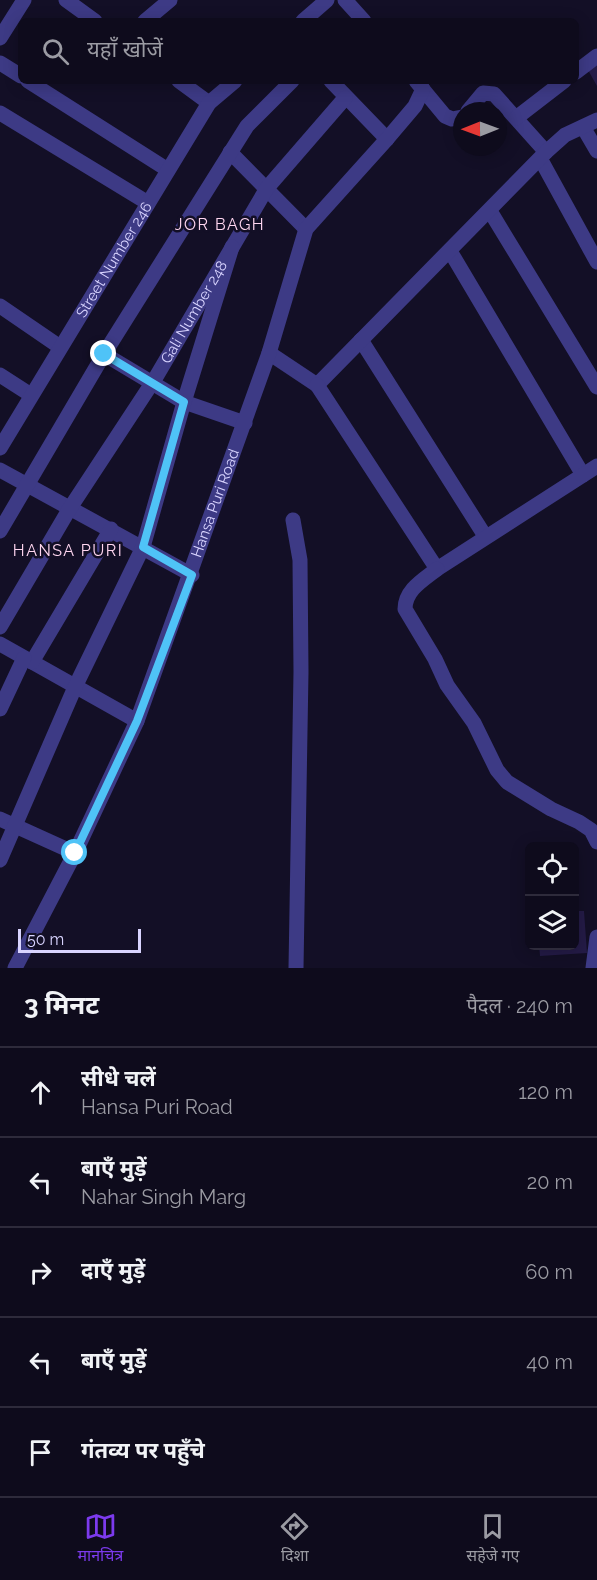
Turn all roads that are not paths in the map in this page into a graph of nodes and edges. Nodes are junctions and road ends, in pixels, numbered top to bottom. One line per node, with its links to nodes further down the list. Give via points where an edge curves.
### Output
1 (24, 0): 10 (street)
2 (66, 0): 6 (street)
3 (170, 0): 7 (street)
4 (327, 0): 8 (street)
5 (345, 0): 9 (street)
6 (91, 18)
7 (149, 18)
8 (306, 18)
9 (361, 18)
10 (0, 38)
11 (597, 56): 13 (street)
12 (0, 63): 14 (street)
13 (579, 70)
14 (18, 74)
15 (33, 84): 35 (street)
16 (183, 84): 25 (street)
17 (231, 84): 25 (street, Street Number 246)
18 (289, 84): 33 (street, via 247,126)
19 (333, 84): 22 (street)
20 (560, 84): 28 (street)
21 (420, 85): 29 (street, via 445,116); 31 (street, Hansa Puri Road, via 415,105)
22 (345, 98): 31 (street); 36 (street, Gali Number 248)
23 (476, 102): 24 (street, via 489,92)
24 (499, 102)
25 (209, 103): 35 (street, Street Number 246)
26 (507, 109): 28 (street)
27 (0, 113): 37 (street)
28 (516, 118): 34 (street)
29 (453, 119)
30 (590, 124): 32 (street); 34 (street, via 565,135)
31 (387, 139): 39 (street, Hansa Puri Road)
32 (597, 151)
33 (230, 152): 36 (street); 47 (street)
34 (543, 156): 38 (street); 42 (street)
35 (168, 170): 37 (street, Street Number 246)
36 (267, 188): 39 (street); 40 (street, Gali Number 248)
37 (148, 203): 45 (street, Street Number 246)
38 (490, 211): 41 (street); 51 (street)
39 (306, 229): 46 (street, Hansa Puri Road)
40 (232, 247): 49 (street, Gali Number 248); 53 (street)
41 (450, 251): 44 (street); 58 (street)
42 (597, 262)
43 (0, 306): 45 (street)
44 (362, 340): 50 (street); 64 (street)
45 (60, 347): 52 (street, Street Number 246)
46 (269, 353): 50 (street); 54 (street, Hansa Puri Road)
47 (104, 354): 49 (street); 59 (street)
48 (0, 375): 52 (street)
49 (153, 381): 53 (street); 60 (street, Gali Number 248)
50 (317, 385): 66 (street)
51 (597, 387)
52 (31, 396): 55 (street, Street Number 246)
53 (184, 402): 54 (street); 65 (street)
54 (245, 423): 67 (street, Hansa Puri Road)
55 (0, 448)
56 (597, 466): 58 (street)
57 (0, 470): 59 (street)
58 (583, 475): 64 (street)
59 (26, 487): 60 (street); 63 (street)
60 (70, 508): 62 (street); 68 (street, Gali Number 248)
61 (293, 520): 81 (street, via 300,560 301,672)
62 (111, 529): 65 (street); 70 (street)
63 (0, 531)
64 (485, 536): 66 (street)
65 (143, 547): 67 (street); 71 (street)
66 (437, 569): 76 (street, via 412,589 405,609 447,685 507,782 579,822 591,830)
67 (192, 575): 73 (street, Hansa Puri Road)
68 (0, 627)
69 (0, 644): 70 (street)
70 (28, 660): 71 (street); 72 (street)
71 (75, 687): 73 (street); 75 (street)
72 (0, 709)
73 (137, 721): 77 (street, Hansa Puri Road)
74 (0, 819): 75 (street)
75 (16, 826): 77 (street); 78 (street)
76 (597, 842)
77 (75, 853): 80 (street, Hansa Puri Road)
78 (0, 860)
79 (597, 937): 82 (street)
80 (15, 968)
81 (296, 968)
82 (593, 968)

